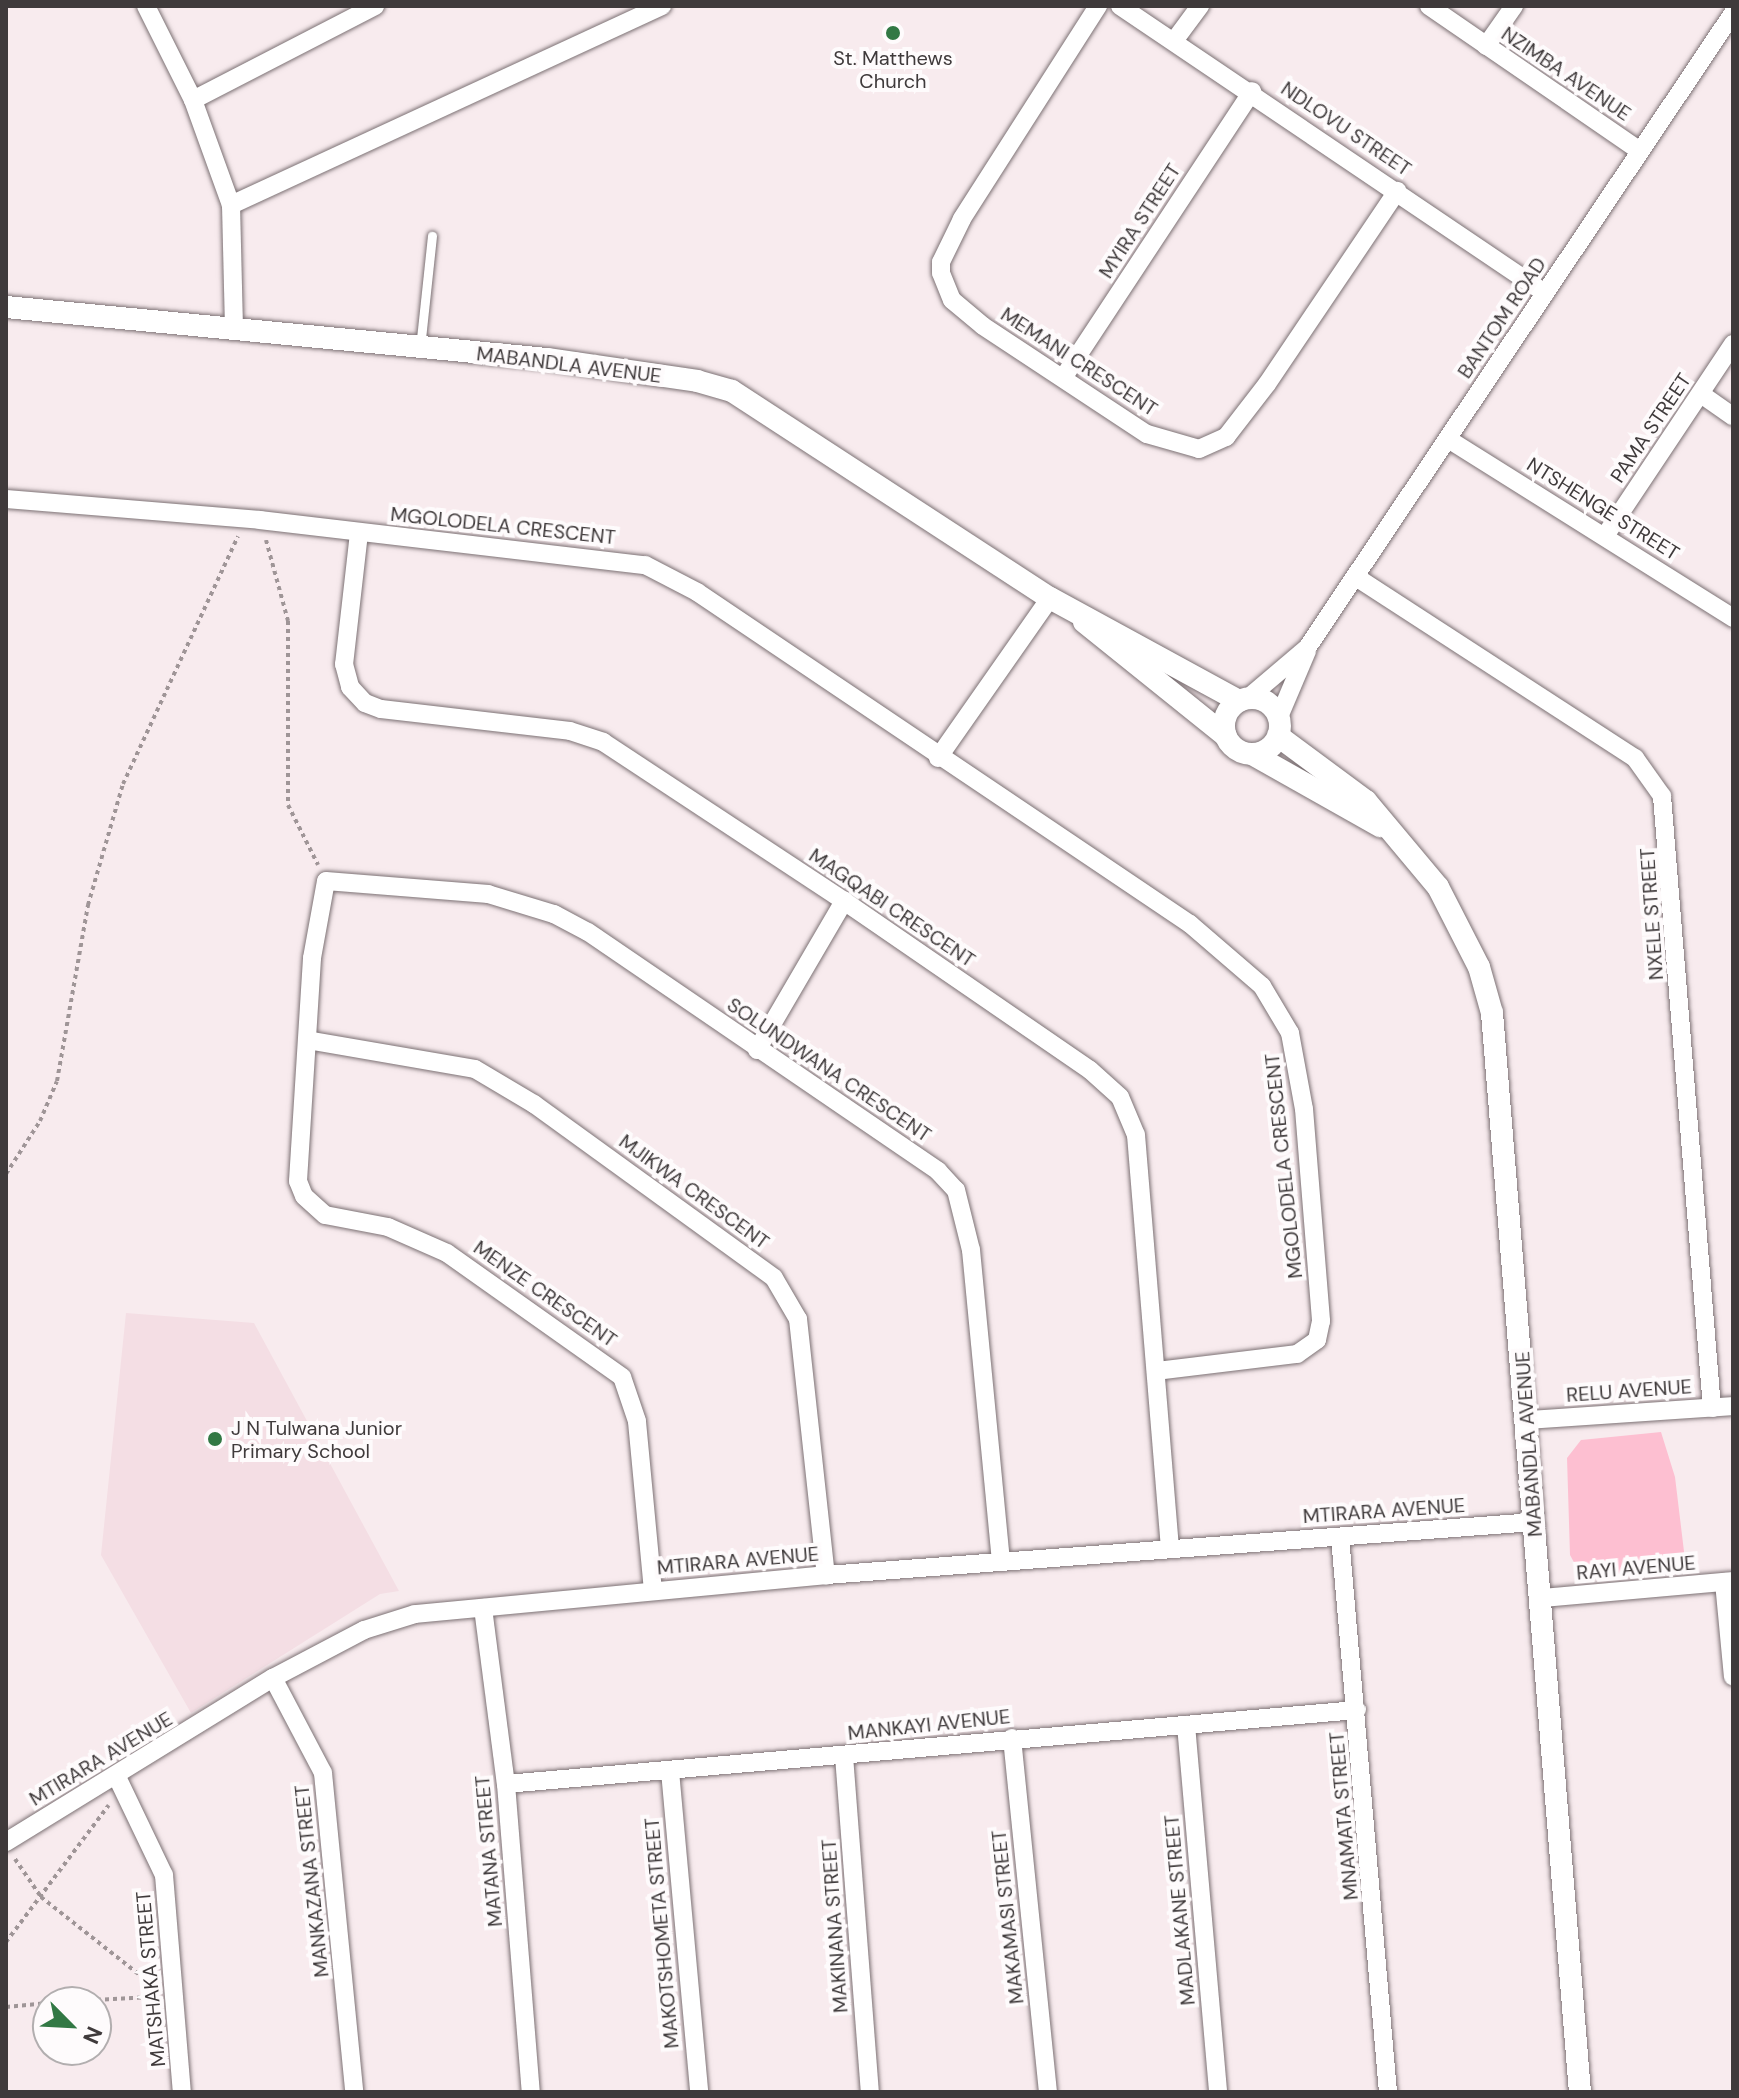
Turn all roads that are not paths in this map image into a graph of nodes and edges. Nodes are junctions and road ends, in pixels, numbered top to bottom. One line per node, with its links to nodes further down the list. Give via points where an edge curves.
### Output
1 (146, 6): 13 (street)
2 (375, 6): 13 (street)
3 (662, 6): 16 (street)
4 (1098, 6): 23 (street, MEMANI CRESCENT, via 962,219 941,262 952,300 983,326)
5 (1120, 6): 10 (street, NDLOVU STREET)
6 (1200, 6): 10 (street)
7 (1429, 6): 11 (street, NZIMBA AVENUE)
8 (1514, 6): 11 (street)
9 (1733, 13): 14 (street, BANTOM ROAD)
10 (1174, 41): 12 (street, NDLOVU STREET)
11 (1486, 46): 14 (street, NZIMBA AVENUE)
12 (1252, 91): 15 (street, NDLOVU STREET); 23 (street, MYIRA STREET)
13 (193, 100): 16 (street)
14 (1640, 151): 18 (street, BANTOM ROAD)
15 (1397, 191): 18 (street, NDLOVU STREET); 23 (street, MEMANI CRESCENT, via 1226,437 1199,449 1167,442)
16 (231, 205): 20 (street)
17 (432, 236): 22 (lane)
18 (1545, 293): 26 (street, BANTOM ROAD)
19 (6, 307): 20 (street, MABANDLA AVENUE)
20 (234, 330): 22 (street, MABANDLA AVENUE)
21 (1733, 344): 24 (street, PAMA STREET)
22 (420, 349): 31 (street, MABANDLA AVENUE, via 641,371 732,391)
23 (1065, 375)
24 (1701, 394): 25 (street); 29 (street, PAMA STREET)
25 (1733, 416)
26 (1448, 439): 29 (street, NTSHENGE STREET); 30 (street, BANTOM ROAD)
27 (6, 499): 28 (street, MGOLODELA CRESCENT)
28 (359, 533): 38 (street, MGOLODELA CRESCENT, via 645,565 697,592); 40 (street, MAGQABI CRESCENT, via 344,664 356,696 381,709 538,726 603,742)
29 (1605, 536): 32 (street, NTSHENGE STREET)
30 (1356, 577): 33 (street, BANTOM ROAD); 45 (street, NXELE STREET, via 1635,758 1662,796)
31 (1060, 603): 34 (street, MABANDLA AVENUE); 36 (street, MABANDLA AVENUE, via 1116,653); 38 (street)
32 (1733, 618)
33 (1307, 648): 34 (street, BANTOM ROAD); 35 (street, BANTOM ROAD)
34 (1244, 699): 35 (street, via 1267,702); 36 (street, via 1226,716)
35 (1279, 726): 37 (street, via 1266,751); 39 (street, MABANDLA AVENUE, via 1366,801)
36 (1226, 736): 37 (street, via 1238,751)
37 (1254, 755): 39 (street, MABANDLA AVENUE)
38 (938, 758): 43 (street, MGOLODELA CRESCENT, via 1236,960 1262,986 1290,1033 1305,1125 1321,1321 1317,1340 1297,1354)
39 (1385, 829): 46 (street, MABANDLA AVENUE, via 1438,887 1463,931 1492,1013)
40 (844, 901): 42 (street); 43 (street, MAGQABI CRESCENT, via 1090,1070 1120,1097 1136,1135)
41 (307, 1040): 42 (street, SOLUNDWANA CRESCENT, via 312,958 326,881 488,894 525,903 588,932); 51 (street, MJIKWA CRESCENT, via 475,1069 534,1104 774,1278 798,1319); 53 (street, MENZE CRESCENT, via 298,1181 311,1206 325,1215 388,1227 447,1253 622,1377 637,1421)
42 (757, 1050): 50 (street, SOLUNDWANA CRESCENT, via 909,1147 956,1190 971,1250)
43 (1156, 1371): 49 (street, MAGQABI CRESCENT)
44 (1733, 1406): 45 (street, RELU AVENUE)
45 (1712, 1408): 46 (street, RELU AVENUE)
46 (1528, 1420): 47 (street, MABANDLA AVENUE)
47 (1534, 1522): 48 (street, MTIRARA AVENUE); 54 (street, MABANDLA AVENUE)
48 (1340, 1537): 49 (street, MTIRARA AVENUE); 58 (street, MNAMATA STREET)
49 (1170, 1548): 50 (street, MTIRARA AVENUE)
50 (1001, 1561): 51 (street, MTIRARA AVENUE)
51 (826, 1575): 53 (street, MTIRARA AVENUE)
52 (1729, 1582): 54 (street, RAYI AVENUE); 56 (street)
53 (653, 1591): 55 (street, MTIRARA AVENUE)
54 (1543, 1598): 74 (street, MABANDLA AVENUE)
55 (483, 1608): 57 (street, MTIRARA AVENUE, via 390,1619); 64 (street, MATANA STREET)
56 (1733, 1677)
57 (273, 1678): 63 (street, MTIRARA AVENUE); 67 (street, MANKAZANA STREET, via 323,1773)
58 (1357, 1710): 59 (street, MANKAYI AVENUE); 73 (street, MNAMATA STREET)
59 (1186, 1725): 60 (street, MANKAYI AVENUE); 72 (street, MADLAKANE STREET)
60 (1012, 1738): 61 (street, MANKAYI AVENUE); 71 (street, MAKAMASI STREET)
61 (844, 1756): 62 (street, MANKAYI AVENUE); 70 (street, MAKINANA STREET)
62 (670, 1771): 64 (street, MANKAYI AVENUE); 69 (street, MAKOTSHOMETA STREET)
63 (119, 1782): 65 (street, MTIRARA AVENUE); 66 (street, MATSHAKA STREET, via 164,1875)
64 (506, 1784): 68 (street, MATANA STREET)
65 (6, 1844)
66 (182, 2092)
67 (354, 2092)
68 (531, 2092)
69 (699, 2092)
70 (870, 2092)
71 (1048, 2092)
72 (1218, 2092)
73 (1388, 2092)
74 (1580, 2092)

